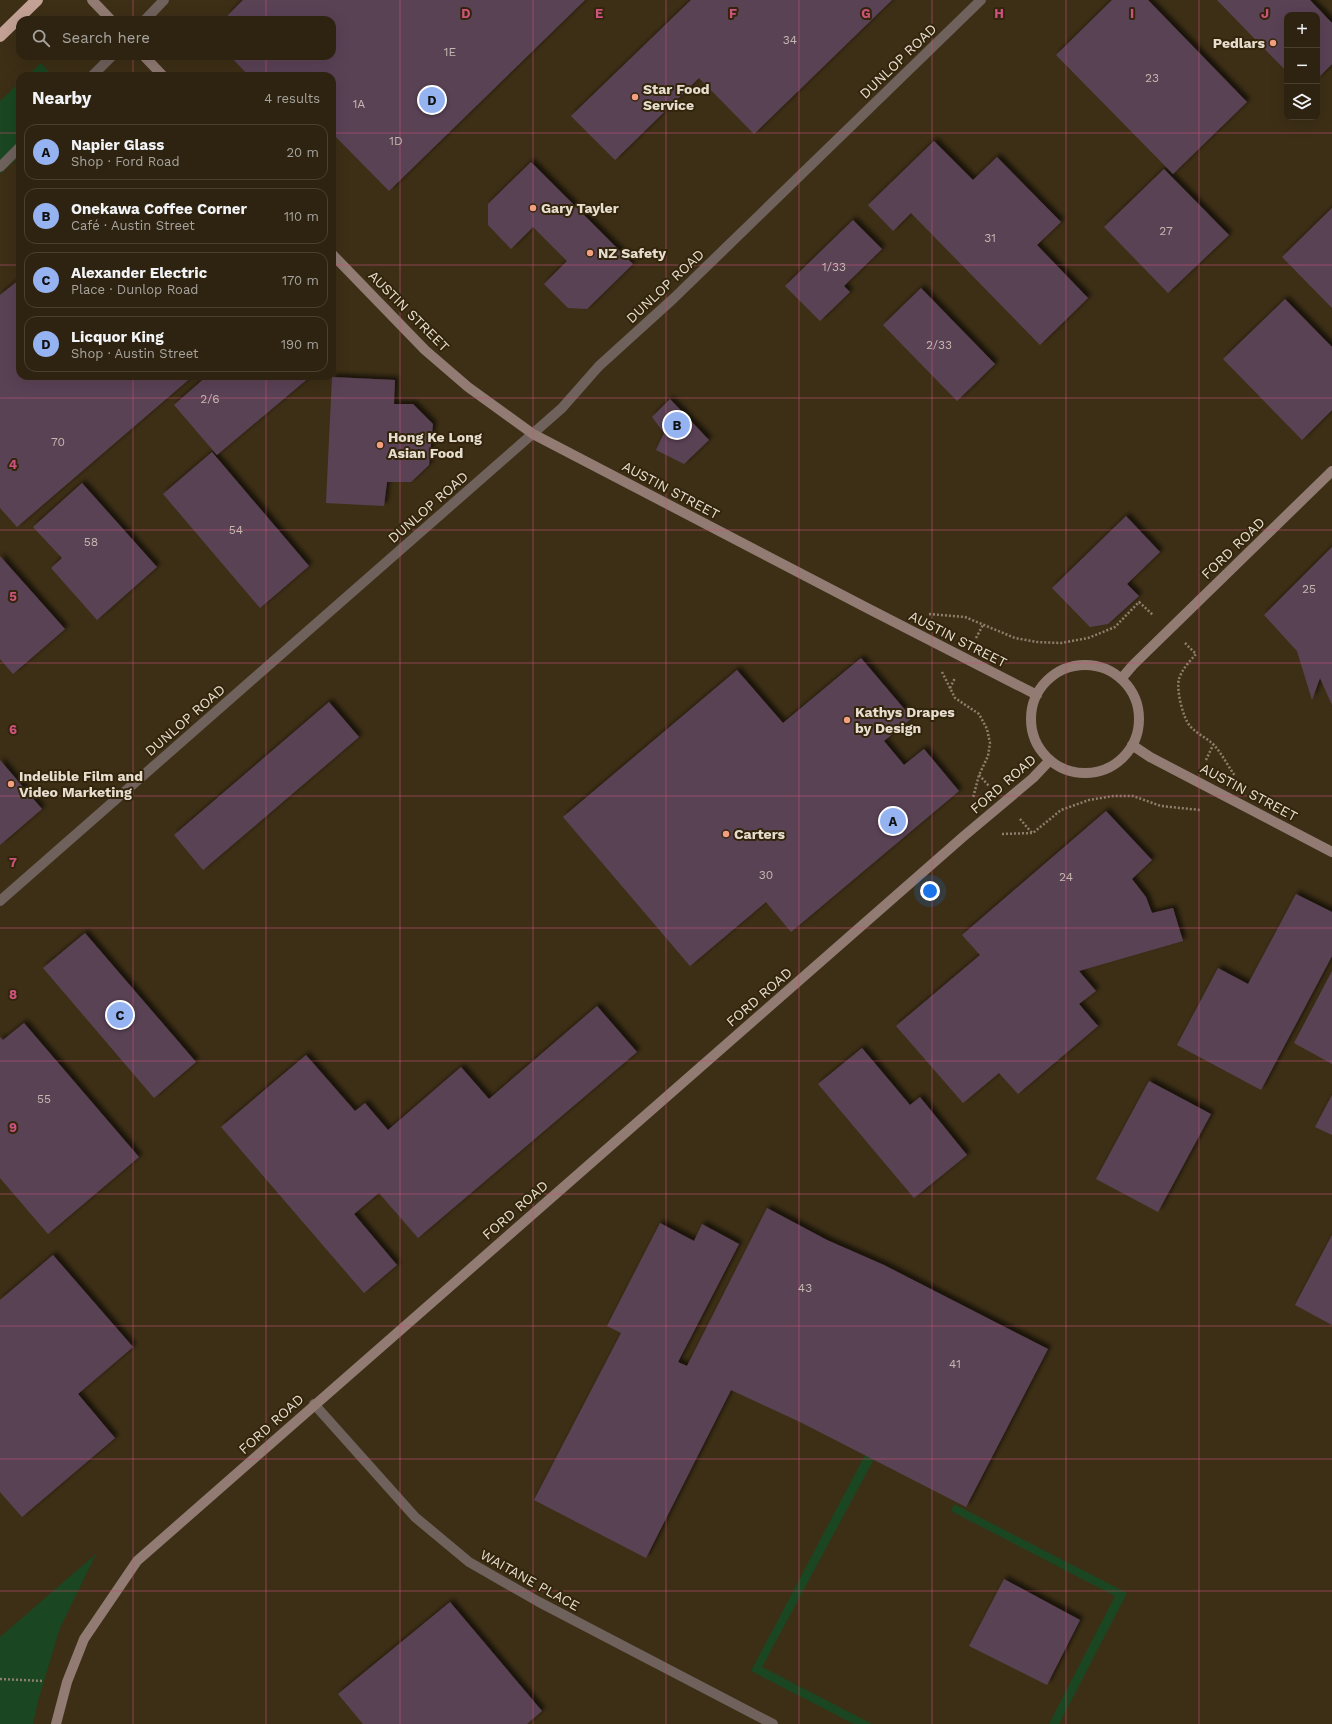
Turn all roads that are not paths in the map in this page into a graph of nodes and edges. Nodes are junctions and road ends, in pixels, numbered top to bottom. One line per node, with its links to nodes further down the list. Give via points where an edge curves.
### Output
1 (37, 0): 5 (highway)
2 (92, 0): 6 (street)
3 (164, 0): 7 (street)
4 (981, 0): 17 (street, DUNLOP ROAD, via 674,298 599,366 562,408)
5 (21, 16)
6 (107, 16)
7 (149, 16)
8 (16, 20): 9 (highway)
9 (0, 36)
10 (108, 60): 12 (street)
11 (148, 60): 13 (street)
12 (96, 72)
13 (159, 72)
14 (16, 151): 15 (street)
15 (0, 166)
16 (336, 258): 17 (street, AUSTIN STREET, via 425,350 468,387)
17 (533, 434): 20 (street, AUSTIN STREET); 24 (street, DUNLOP ROAD)
18 (1332, 471): 19 (street, FORD ROAD)
19 (1121, 679): 20 (street, via 1107,670 1075,666 1060,671 1047,681); 21 (street, via 1130,690 1138,710 1138,732)
20 (1037, 695): 22 (street, via 1031,712 1032,730 1038,746)
21 (1132, 745): 22 (street, via 1123,758 1110,767 1095,772 1079,773); 23 (street, AUSTIN STREET, via 1150,757)
22 (1050, 760): 25 (street, FORD ROAD, via 1033,778)
23 (1332, 852)
24 (0, 901)
25 (314, 1404): 26 (street, FORD ROAD, via 137,1561 84,1639 67,1682); 27 (street, WAITANE PLACE, via 415,1517 469,1562 539,1602)
26 (56, 1724)
27 (773, 1724)

